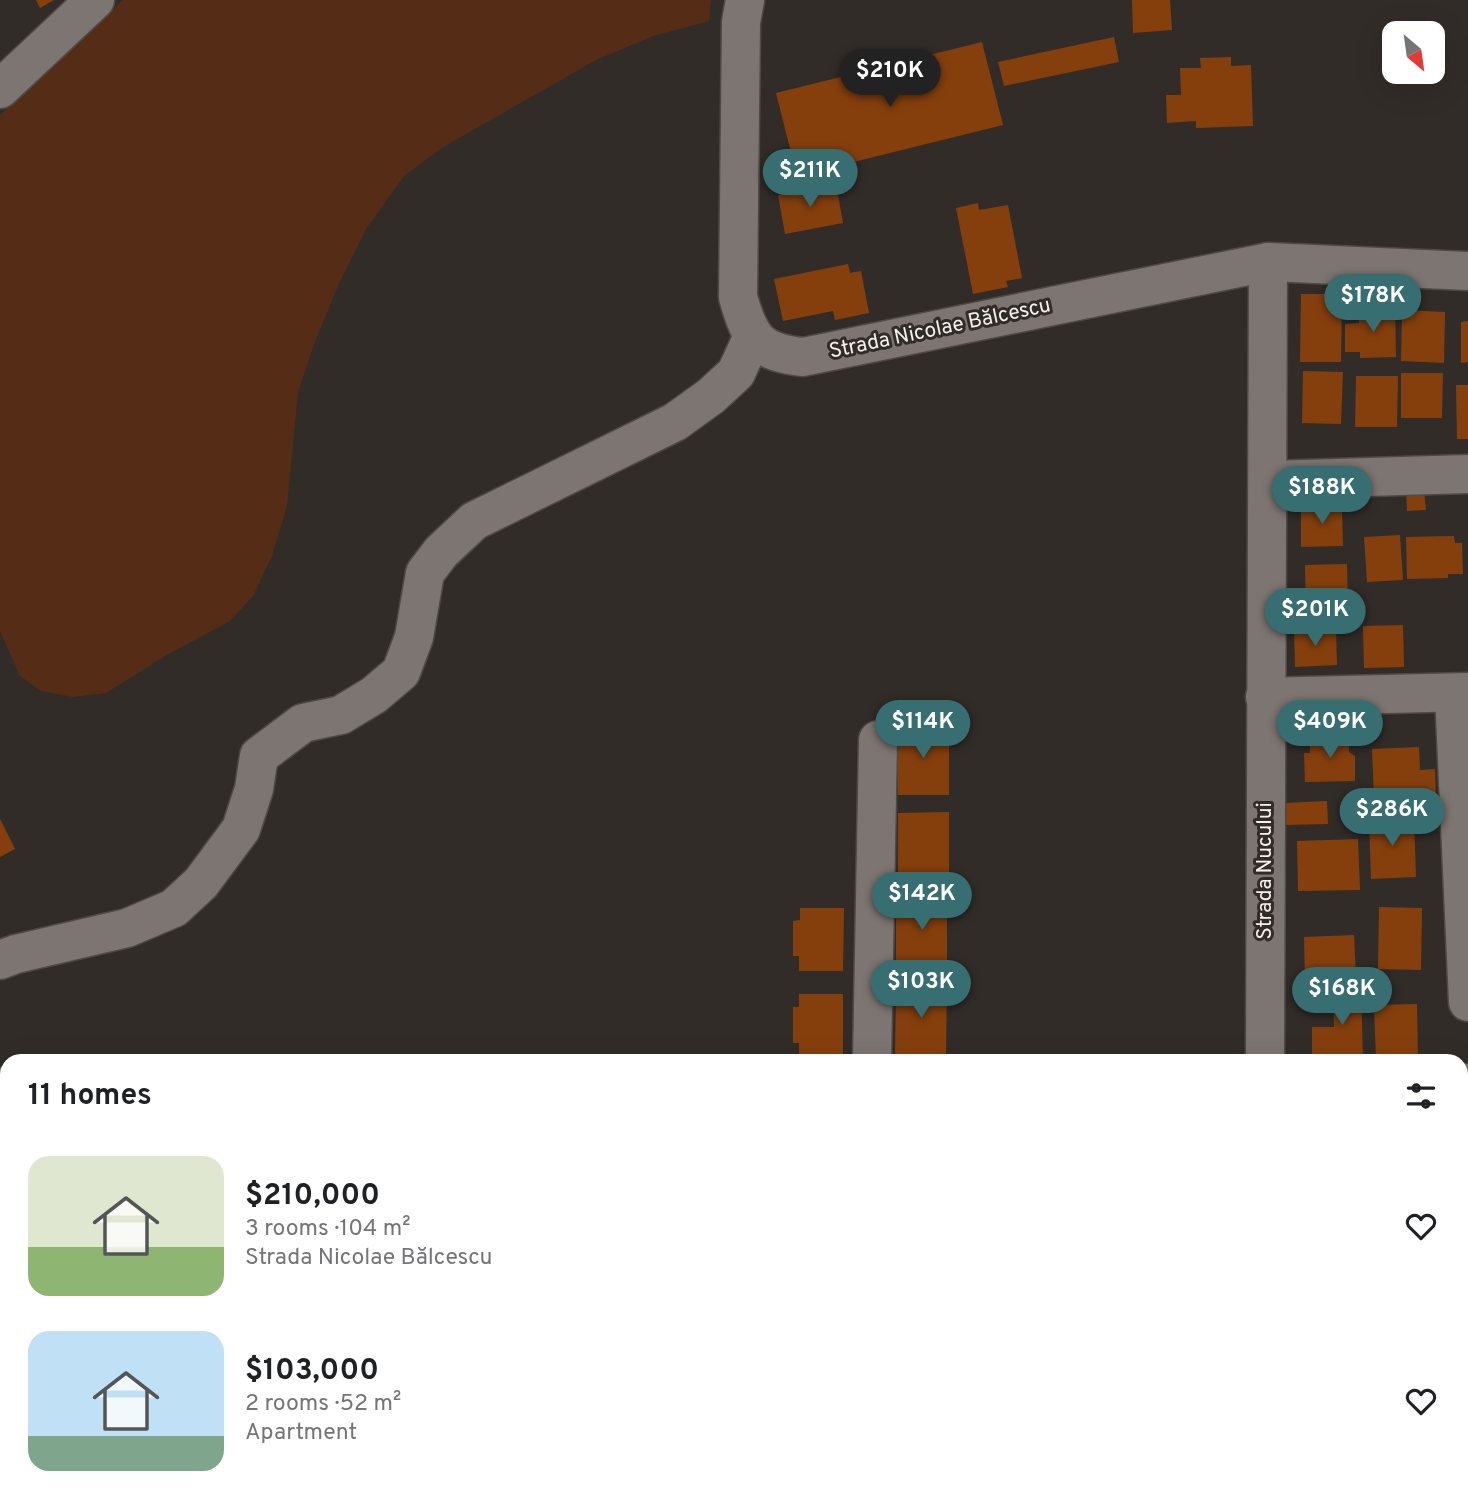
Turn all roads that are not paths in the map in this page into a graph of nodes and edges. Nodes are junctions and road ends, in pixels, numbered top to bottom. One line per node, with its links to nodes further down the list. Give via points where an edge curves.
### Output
1 (95, 0): 3 (street)
2 (745, 0): 6 (street, via 737,277 744,318)
3 (0, 89)
4 (1268, 262): 5 (street, Strada Nicolae Bălcescu); 6 (street, Strada Nicolae Bălcescu, via 803,356 765,348); 8 (street, Strada Nucului)
5 (1468, 271)
6 (754, 336): 12 (street, via 736,373 675,422 474,521 441,552 425,573 414,637 401,672 341,715 303,723 259,756 241,830 201,883 174,908 127,928)
7 (1468, 474): 8 (street)
8 (1269, 480): 10 (street, Strada Nucului)
9 (1461, 693): 10 (street); 13 (street)
10 (1265, 697): 15 (street, Strada Nucului)
11 (878, 740): 14 (street)
12 (0, 960)
13 (1468, 1002)
14 (872, 1054)
15 (1265, 1054)

